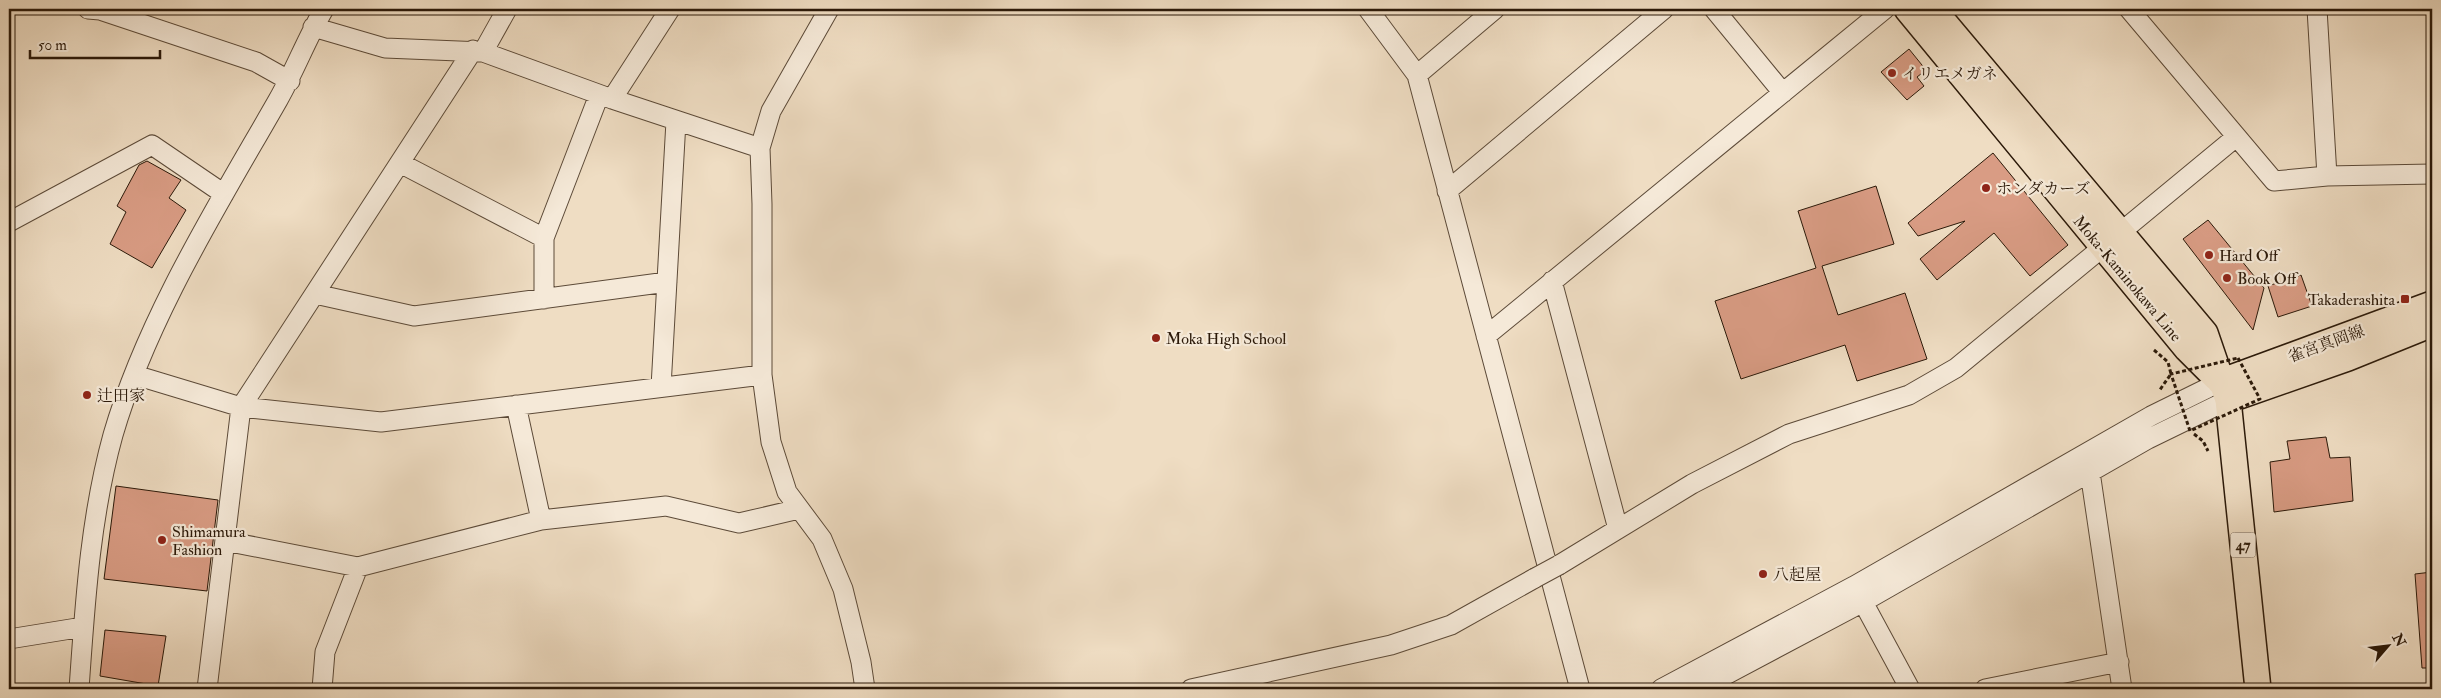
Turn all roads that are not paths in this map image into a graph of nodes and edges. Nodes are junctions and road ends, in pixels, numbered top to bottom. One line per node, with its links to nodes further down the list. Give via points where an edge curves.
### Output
1 (96, 9): 18 (street, via 256,62)
2 (324, 9): 15 (street)
3 (507, 9): 16 (street)
4 (670, 9): 20 (street)
5 (829, 9): 23 (street, via 771,111)
6 (1368, 9): 17 (street)
7 (1495, 9): 17 (street)
8 (1664, 9): 27 (street)
9 (1714, 9): 19 (street)
10 (1885, 9): 19 (street)
11 (1907, 9): 31 (main road, Moka-Kaminokawa Line)
12 (1933, 9): 31 (main road, Moka-Kaminokawa Line)
13 (2129, 9): 22 (street)
14 (2317, 9): 26 (street)
15 (313, 27): 16 (street, via 385,48); 18 (street)
16 (478, 51): 20 (street); 24 (street)
17 (1417, 75): 27 (street)
18 (290, 80): 28 (street)
19 (1783, 93): 32 (street)
20 (606, 97): 21 (street); 30 (street)
21 (676, 120): 23 (street); 33 (street)
22 (2236, 137): 26 (street, via 2274,181); 31 (street)
23 (760, 148): 40 (street)
24 (400, 163): 30 (street); 34 (street)
25 (2432, 174): 26 (street)
26 (2327, 176)
27 (1447, 191): 38 (street)
28 (224, 194): 29 (street, via 152,145); 39 (street, via 168,298)
29 (9, 222)
30 (544, 238): 35 (street)
31 (2112, 240): 42 (main road, Moka-Kaminokawa Line, via 2187,349); 48 (street, via 1956,368 1909,395 1789,434 1692,484)
32 (1552, 281): 38 (street); 48 (street)
33 (667, 282): 35 (street); 41 (street)
34 (315, 294): 35 (street, via 414,316); 44 (street)
35 (544, 299)
36 (2432, 304): 42 (main road, 雀宮真岡線)
37 (2432, 324): 42 (main road, 雀宮真岡線, via 2348,358)
38 (1486, 336): 63 (street)
39 (135, 375): 44 (street); 52 (street, via 113,435 89,551)
40 (762, 375): 41 (street); 46 (street, via 771,442 787,492)
41 (661, 387): 43 (street)
42 (2224, 391): 45 (street); 51 (street, via 2186,397 2134,425); 69 (main road, 47)
43 (516, 405): 44 (street, via 381,422); 47 (street)
44 (242, 407): 49 (street)
45 (2090, 472): 51 (street); 55 (street)
46 (800, 509): 47 (street, via 739,523 666,506); 61 (street, via 822,539 843,589)
47 (541, 520): 50 (street)
48 (1618, 530): 62 (street, bridge, via 1451,625 1391,645)
49 (225, 541): 50 (street); 59 (street)
50 (358, 567): 60 (street, via 325,652)
51 (1859, 594): 56 (street); 65 (street); 66 (street)
52 (83, 627): 53 (street); 54 (street)
53 (9, 639)
54 (82, 646): 57 (street); 58 (street)
55 (2119, 662): 67 (street); 68 (street)
56 (1686, 684): 64 (street)
57 (79, 689)
58 (87, 689)
59 (207, 689)
60 (322, 689)
61 (865, 689)
62 (1191, 689)
63 (1580, 689)
64 (1661, 689)
65 (1699, 689)
66 (1910, 689)
67 (1985, 689)
68 (2122, 689)
69 (2258, 689)

